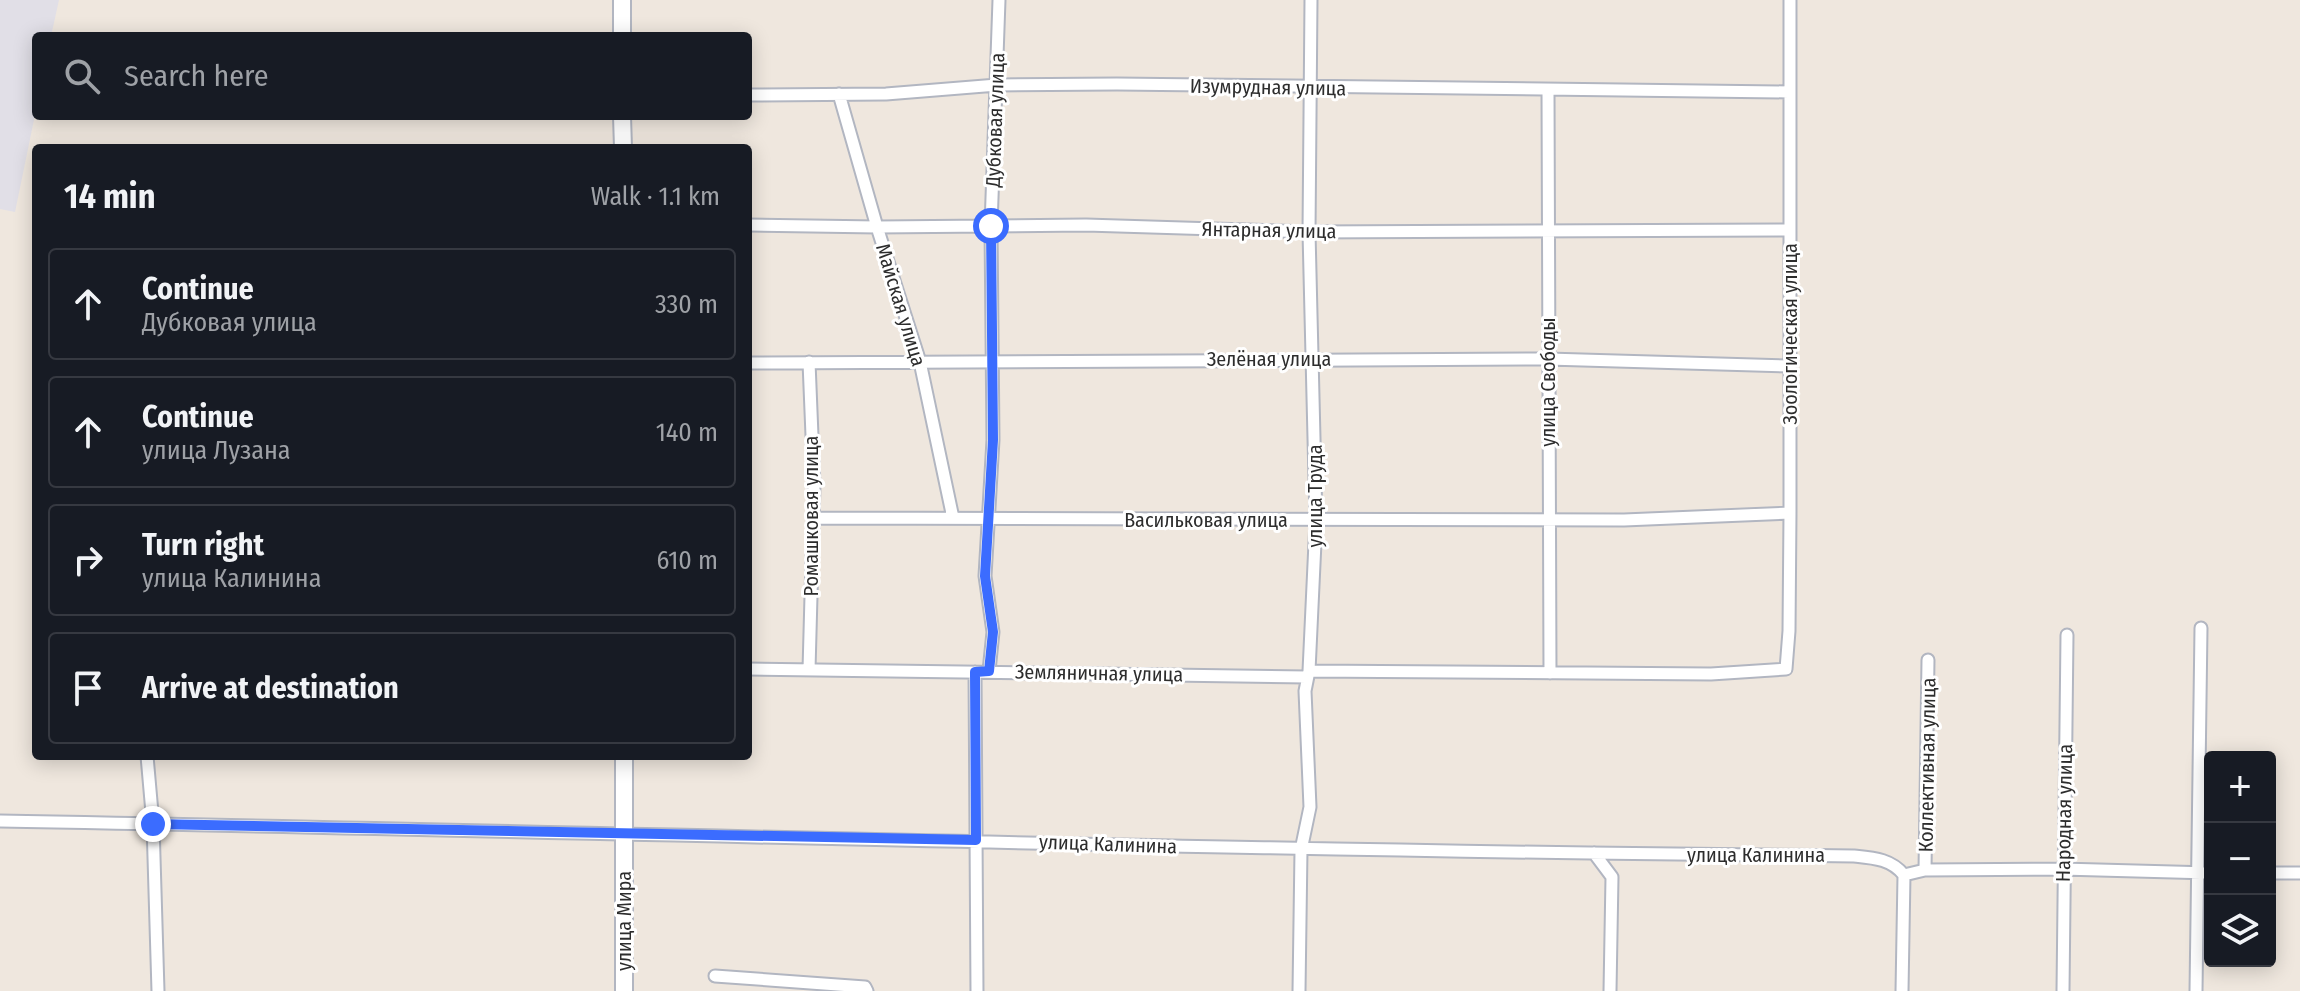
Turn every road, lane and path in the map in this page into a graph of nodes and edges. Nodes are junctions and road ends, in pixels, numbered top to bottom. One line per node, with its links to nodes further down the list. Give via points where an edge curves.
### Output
1 (622, 0): 5 (main road)
2 (999, 0): 6 (street, Дубковая улица)
3 (1311, 0): 7 (street, улица Труда)
4 (1790, 0): 9 (street, Зоологическая улица)
5 (622, 32)
6 (997, 85): 7 (street, Изумрудная улица); 10 (street, Изумрудная улица); 15 (street, Дубковая улица)
7 (1310, 88): 8 (street, Изумрудная улица); 19 (street, улица Труда)
8 (1548, 90): 9 (street, Изумрудная улица); 18 (street, улица Свободы)
9 (1789, 92): 17 (street, Зоологическая улица)
10 (839, 94): 11 (street, Изумрудная улица); 16 (street, Майская улица)
11 (752, 95)
12 (622, 120): 13 (main road)
13 (623, 144)
14 (752, 225): 16 (street, Янтарная улица)
15 (991, 226): 16 (street, Янтарная улица); 19 (street, Янтарная улица); 22 (street, Дубковая улица)
16 (877, 227): 24 (street, Майская улица)
17 (1790, 230): 18 (street, Янтарная улица); 26 (street, Зоологическая улица)
18 (1549, 231): 19 (street, Янтарная улица); 21 (street, улица Свободы)
19 (1309, 232): 20 (street, улица Труда)
20 (1314, 359): 21 (street, Зелёная улица); 22 (street, Зелёная улица); 32 (street, улица Труда)
21 (1548, 359): 26 (street, Зелёная улица); 30 (street, улица Свободы)
22 (993, 361): 24 (street, Зелёная улица); 31 (street, Дубковая улица)
23 (809, 362): 24 (street, Зелёная улица); 25 (street, Зелёная улица); 28 (street, Ромашковая улица)
24 (920, 362): 29 (street, Майская улица)
25 (752, 363)
26 (1790, 366): 27 (street, Зоологическая улица)
27 (1790, 513): 30 (street, Васильковая улица); 37 (street, Зоологическая улица)
28 (813, 518): 29 (street, Васильковая улица); 38 (street, Ромашковая улица)
29 (953, 518): 31 (street, Васильковая улица)
30 (1548, 518): 32 (street, Васильковая улица); 41 (street, улица Свободы)
31 (988, 519): 32 (street, Васильковая улица); 39 (street, Дубковая улица, via 985,576 993,632)
32 (1316, 521): 42 (street, улица Труда)
33 (2201, 628): 53 (street)
34 (2067, 635): 51 (street, Народная улица)
35 (1928, 660): 52 (street, Коллективная улица)
36 (752, 669): 38 (street, Земляничная улица)
37 (1786, 669): 41 (street, Земляничная улица)
38 (809, 670): 40 (street, Земляничная улица)
39 (989, 671): 40 (street, Земляничная улица); 42 (street, Земляничная улица)
40 (975, 672): 48 (street)
41 (1550, 673): 42 (street, Земляничная улица)
42 (1308, 674): 49 (street, улица Труда, via 1310,807)
43 (147, 760): 46 (street)
44 (624, 760): 47 (main road, улица Мира)
45 (0, 821): 46 (street, улица Калинина)
46 (153, 824): 47 (street, улица Калинина); 59 (street)
47 (624, 833): 48 (street, улица Калинина); 60 (main road, улица Мира)
48 (976, 840): 49 (street, улица Калинина); 62 (street)
49 (1301, 850): 50 (street, улица Калинина); 63 (street, улица Труда)
50 (1594, 853): 57 (street, улица Калинина, via 1854,856 1881,859); 64 (street, via 1612,877)
51 (2062, 869): 52 (street); 53 (street); 66 (street, Народная улица)
52 (1925, 870): 57 (street)
53 (2196, 873): 54 (street); 67 (street)
54 (2204, 873)
55 (2276, 873): 56 (street)
56 (2300, 873)
57 (1904, 875): 65 (street, Коллективная улица)
58 (715, 976): 61 (street)
59 (158, 991)
60 (624, 991)
61 (867, 991)
62 (977, 991)
63 (1299, 991)
64 (1610, 991)
65 (1902, 991)
66 (2063, 991)
67 (2196, 991)

